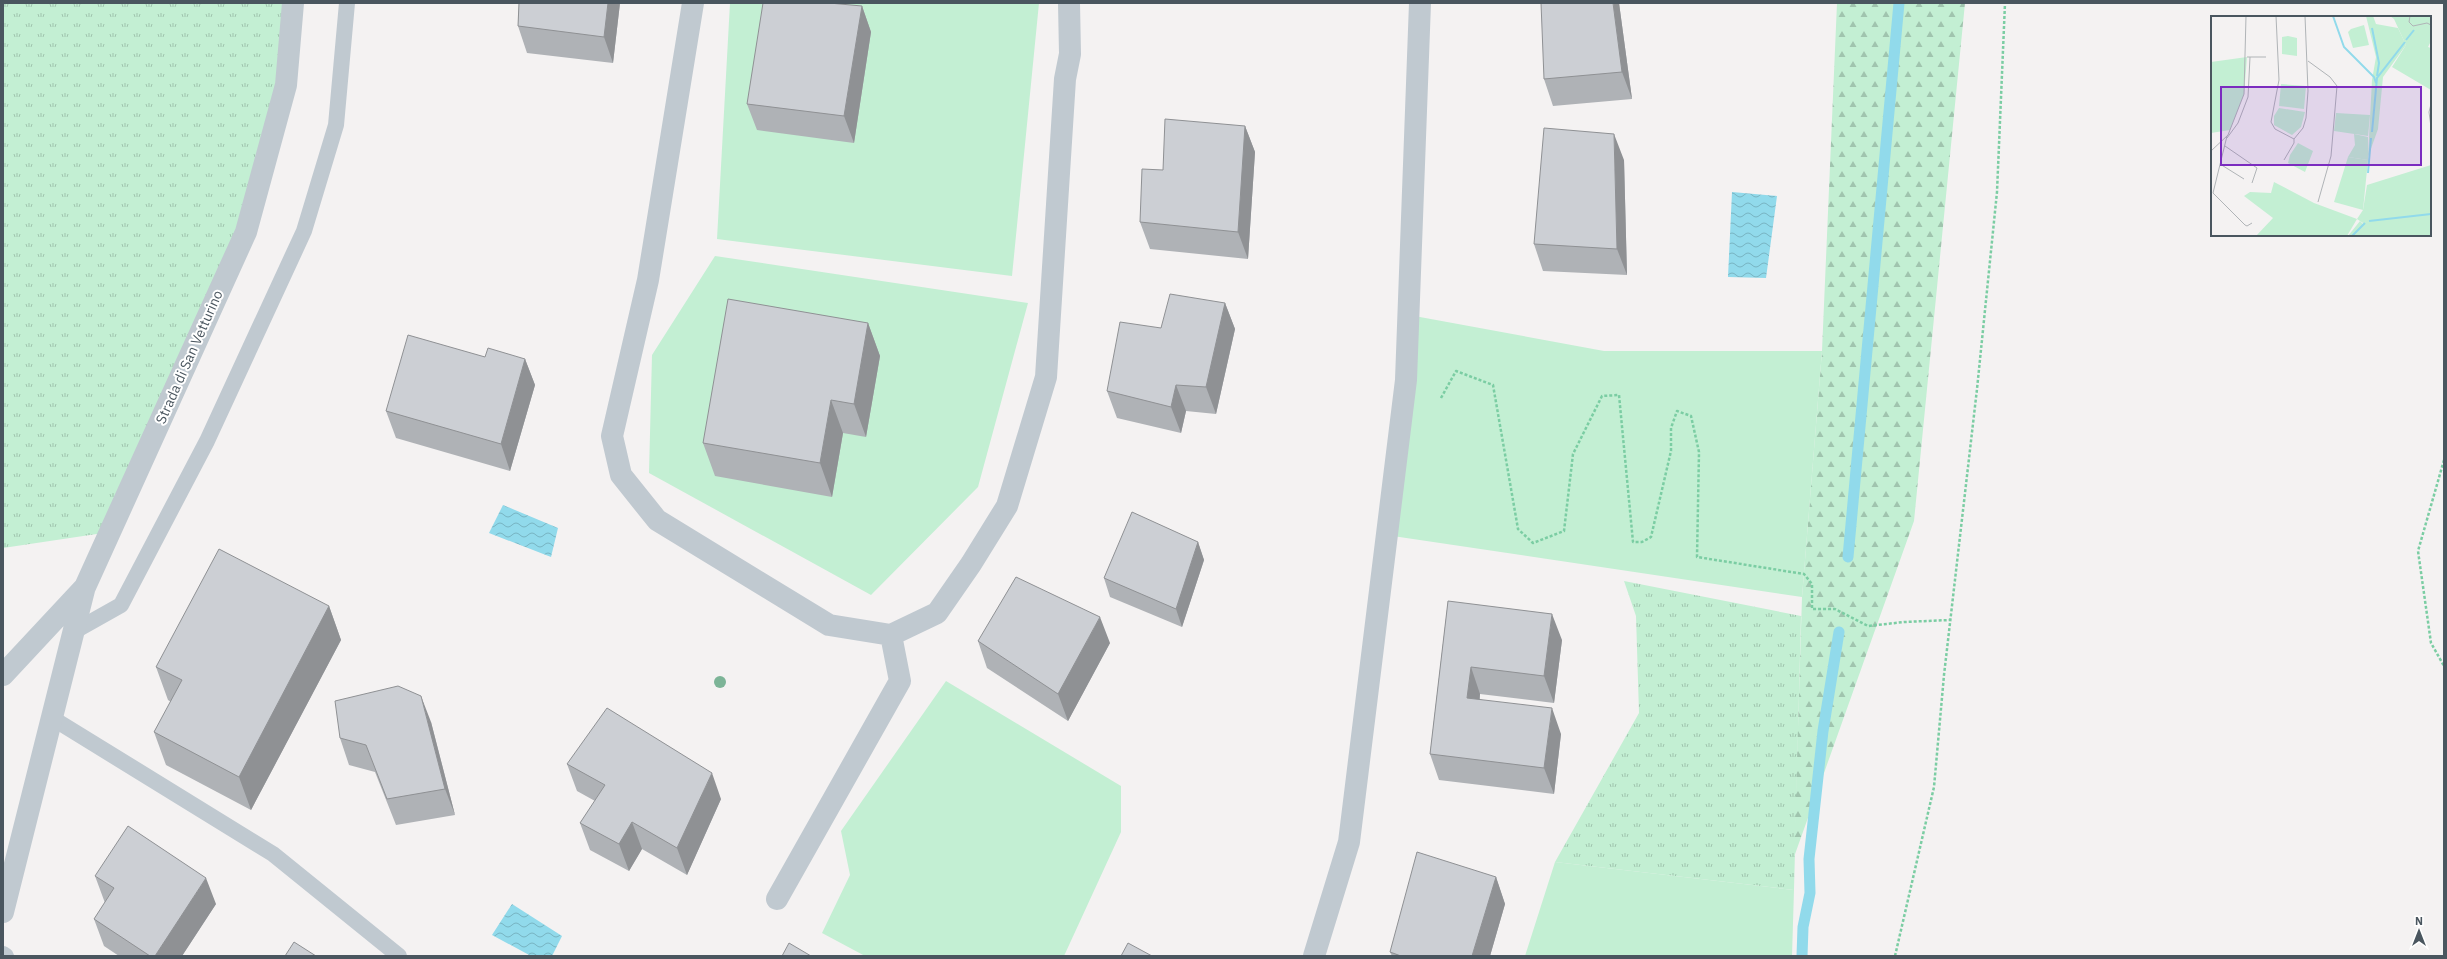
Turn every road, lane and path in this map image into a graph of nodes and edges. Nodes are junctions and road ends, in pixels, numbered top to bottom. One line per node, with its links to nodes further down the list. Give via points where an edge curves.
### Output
1 (293, 3): 9 (street, Strada di San Vetturino, via 286,85 246,232)
2 (347, 3): 11 (lane, via 336,125 304,231 207,440 121,605)
3 (693, 3): 12 (street, via 648,280 612,436 621,475 657,520 829,625)
4 (1069, 3): 12 (street, via 1070,54 1065,79 1046,377 1007,506 972,564 936,613)
5 (1420, 3): 21 (street, via 1406,380 1349,842)
6 (2005, 3): 10 (path, via 1997,192 1978,389)
7 (1442, 398): 10 (path, via 1456,371 1494,384 1518,529 1533,543 1564,531 1573,454 1602,396 1619,395 1633,542 1642,542 1651,537 1671,451 1671,428 1677,411 1691,416 1699,452 1698,557 1804,574 1812,584 1812,609 1835,609 1868,626)
8 (2444, 460): 13 (path, via 2418,551 2431,643)
9 (85, 586): 11 (street); 14 (street, Strada di San Vetturino)
10 (1950, 620): 22 (path, via 1934,787)
11 (73, 632): 15 (street)
12 (891, 635): 16 (street, via 900,681)
13 (2444, 666)
14 (3, 675)
15 (52, 718): 17 (street); 20 (lane, via 273,854)
16 (777, 899)
17 (3, 912)
18 (3, 954): 19 (lane)
19 (6, 956)
20 (399, 956)
21 (1314, 956)
22 (1895, 956)

